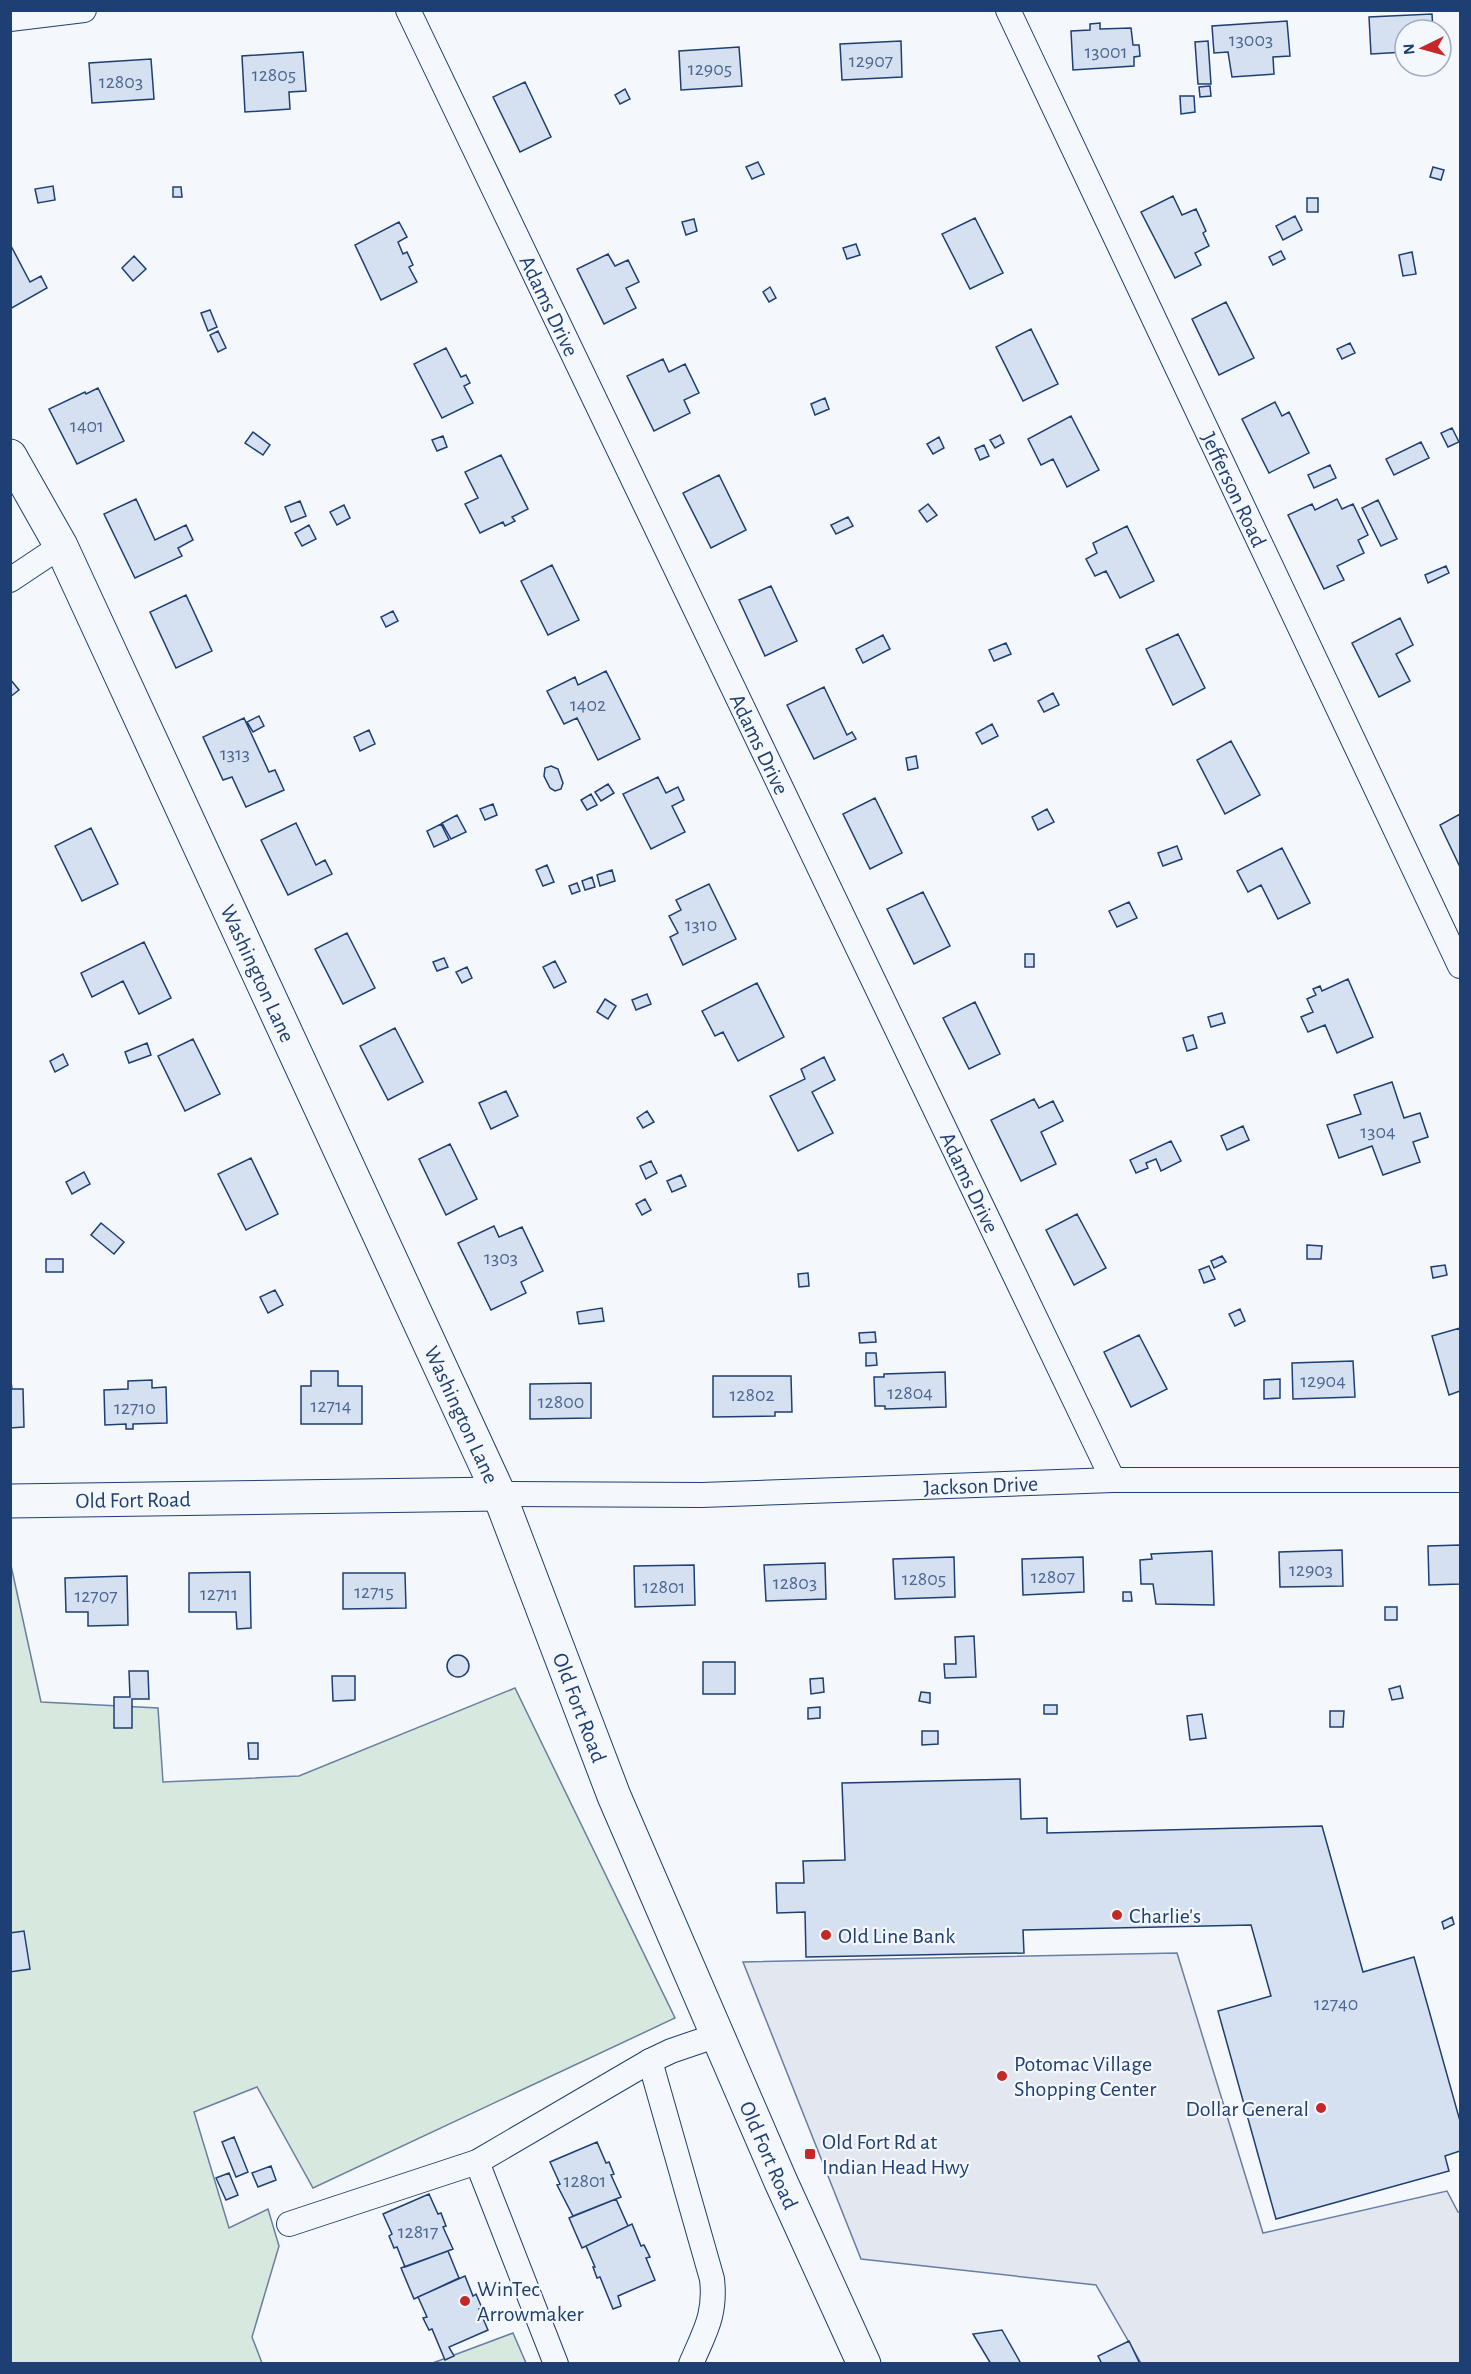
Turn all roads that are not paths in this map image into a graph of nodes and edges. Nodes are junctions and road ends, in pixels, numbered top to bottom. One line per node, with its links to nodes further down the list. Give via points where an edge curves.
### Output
1 (84, 10): 4 (street)
2 (408, 10): 9 (street, Adams Drive)
3 (1008, 10): 8 (street, Jefferson Road)
4 (10, 19)
5 (10, 456): 6 (main road, Washington Lane)
6 (61, 546): 7 (street); 11 (main road, Washington Lane)
7 (10, 580)
8 (1461, 966)
9 (1113, 1480): 10 (street, Jackson Drive); 11 (street, Jackson Drive, via 702,1495)
10 (1461, 1480)
11 (499, 1494): 12 (main road, Old Fort Road); 13 (main road, Old Fort Road, via 614,1796)
12 (10, 1501)
13 (718, 2035): 14 (street); 19 (main road, Old Fort Road)
14 (650, 2061): 15 (street); 18 (street, via 713,2288 712,2316)
15 (477, 2162): 16 (street); 17 (street)
16 (289, 2224)
17 (556, 2364)
18 (691, 2364)
19 (864, 2364)

